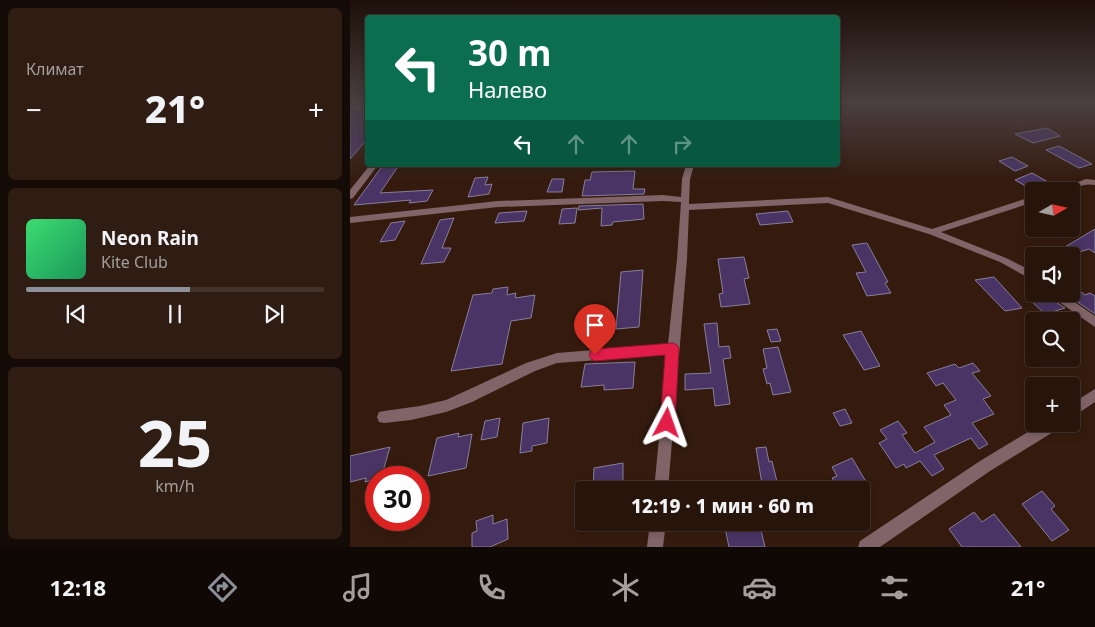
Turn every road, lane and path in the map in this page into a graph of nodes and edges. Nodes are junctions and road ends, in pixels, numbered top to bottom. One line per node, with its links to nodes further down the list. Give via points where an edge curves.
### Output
1 (372, 167): 5 (street)
2 (689, 167): 7 (street)
3 (1095, 183): 4 (street)
4 (1080, 185)
5 (350, 196)
6 (1025, 202): 9 (street)
7 (686, 203): 8 (street, via 663,198 498,204); 9 (street, via 828,200); 13 (street)
8 (350, 220)
9 (932, 232): 10 (street)
10 (1025, 272)
11 (1067, 302): 12 (street)
12 (1095, 322)
13 (673, 349): 16 (street, via 557,358 538,363 455,403 410,415); 18 (street)
14 (1095, 395): 15 (street)
15 (1080, 406)
16 (384, 417)
17 (1040, 432): 21 (street)
18 (662, 481)
19 (657, 531): 20 (street)
20 (655, 547)
21 (866, 547)

